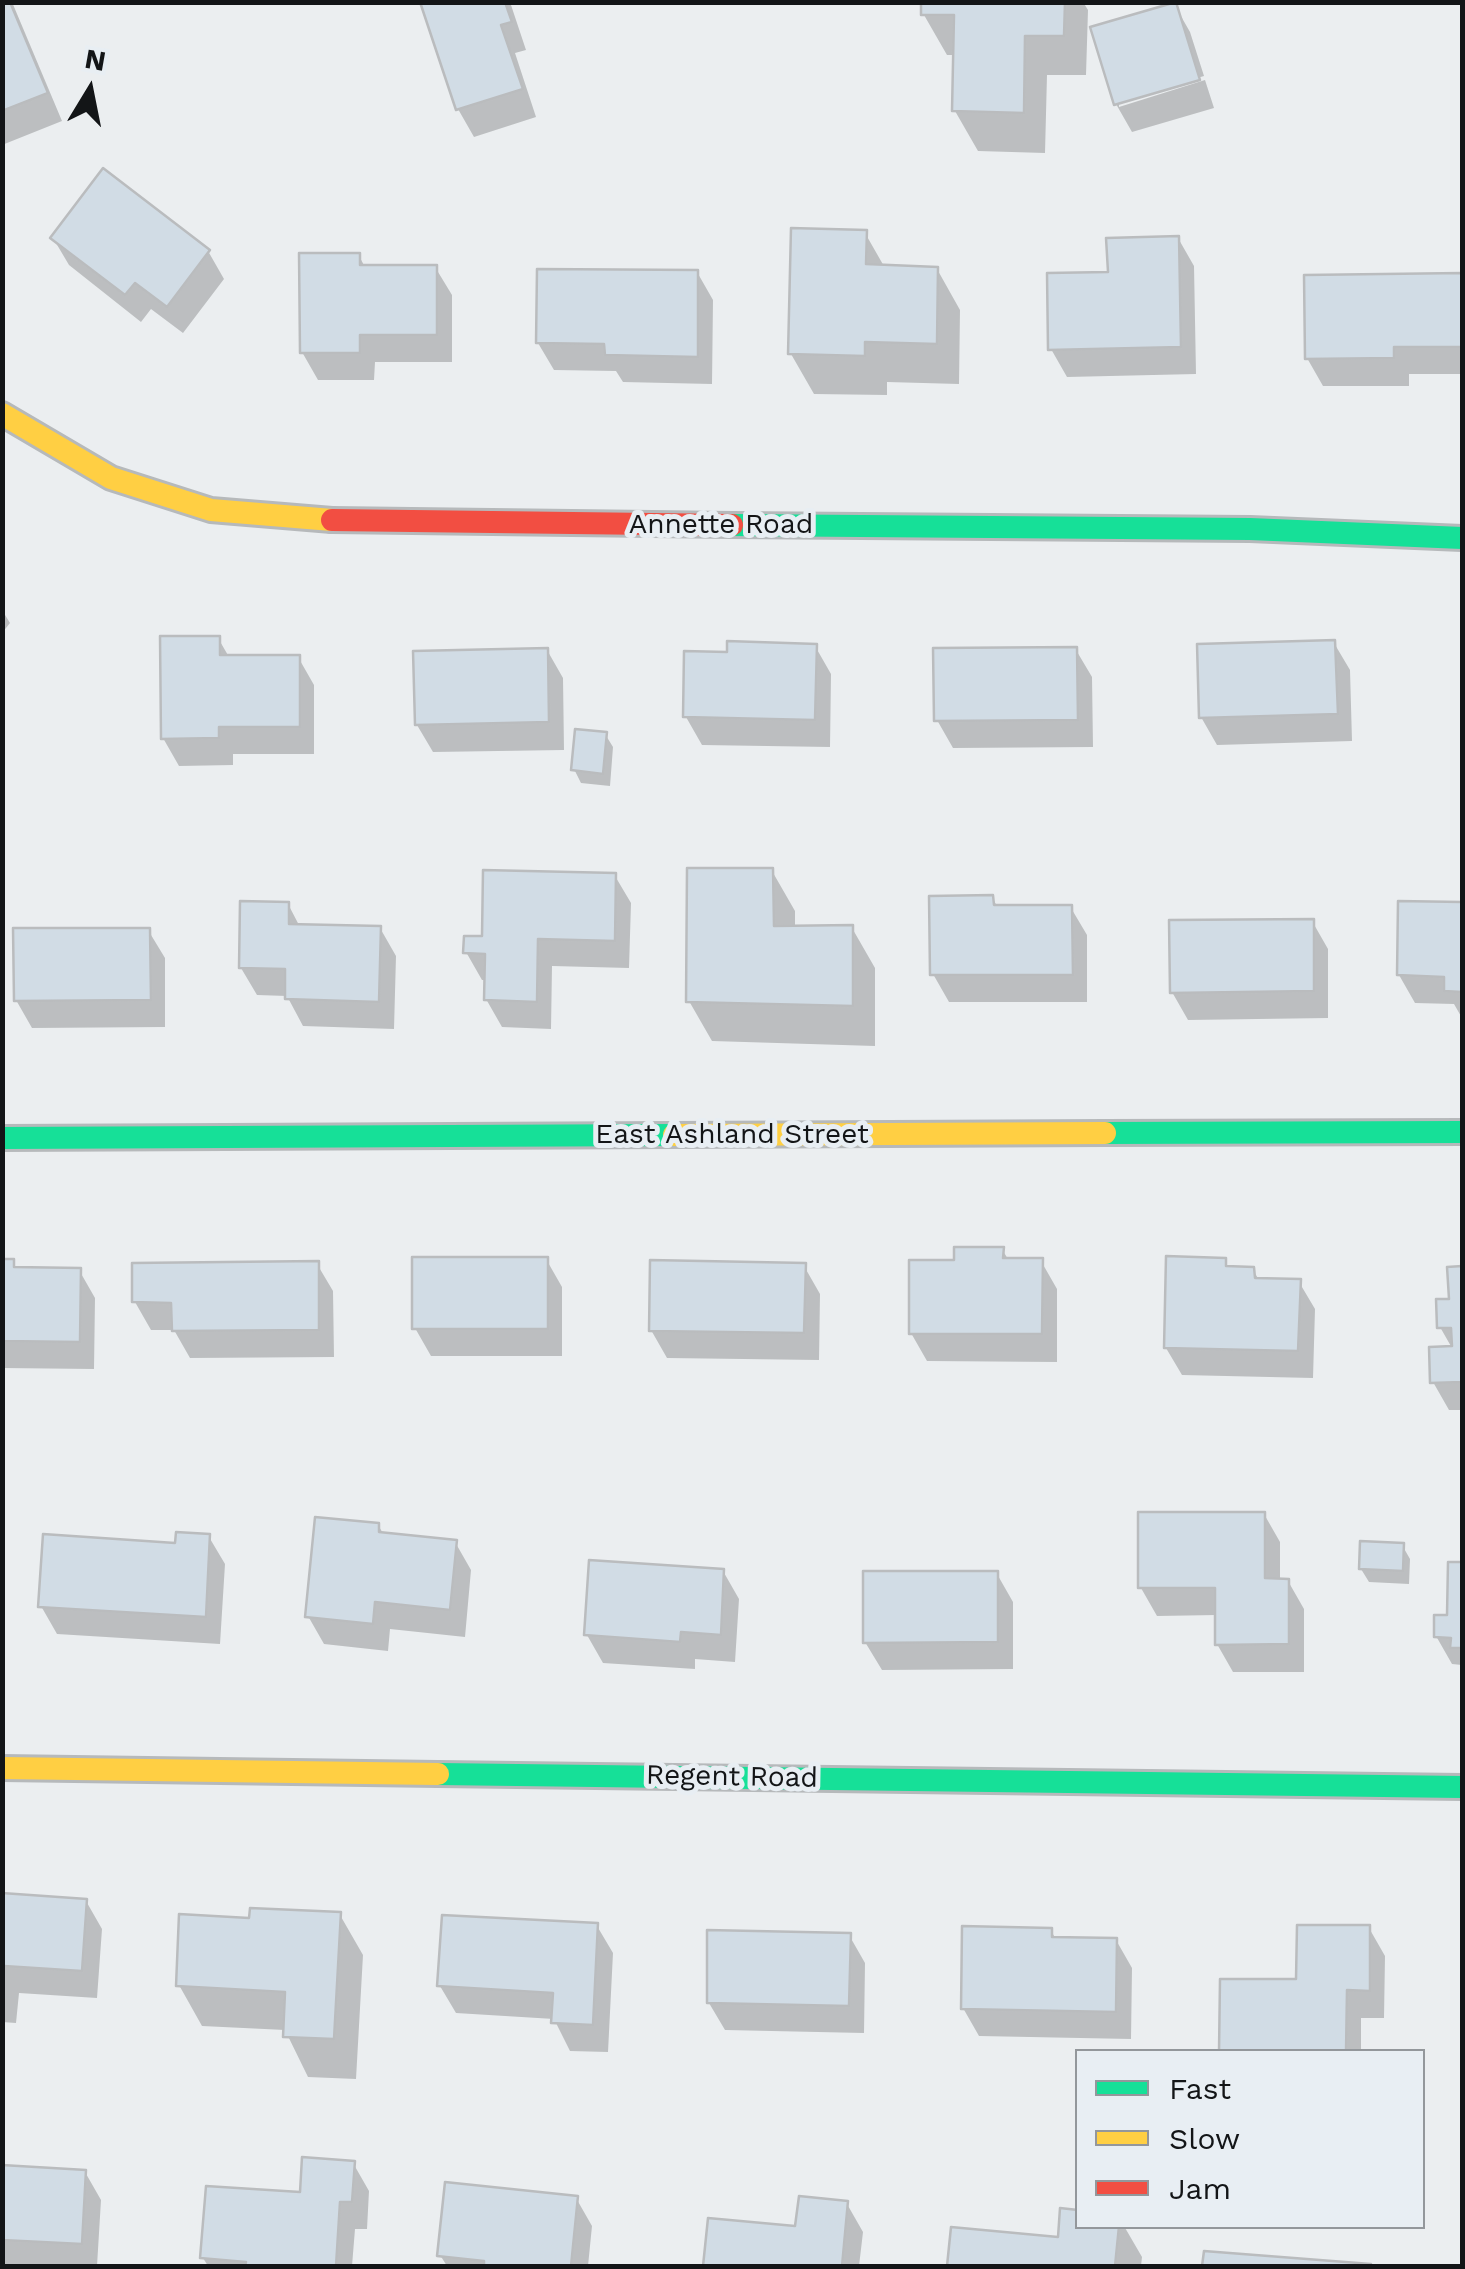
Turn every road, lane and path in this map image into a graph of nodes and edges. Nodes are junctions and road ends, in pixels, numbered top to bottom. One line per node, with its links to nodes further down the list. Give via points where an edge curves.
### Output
1 (2, 414): 2 (street, Annette Road, via 111,478 194,504 340,521 1250,529)
2 (1462, 538)
3 (1462, 1132): 4 (street, East Ashland Street)
4 (2, 1138)
5 (2, 1768): 6 (street, Regent Road)
6 (1462, 1787)

